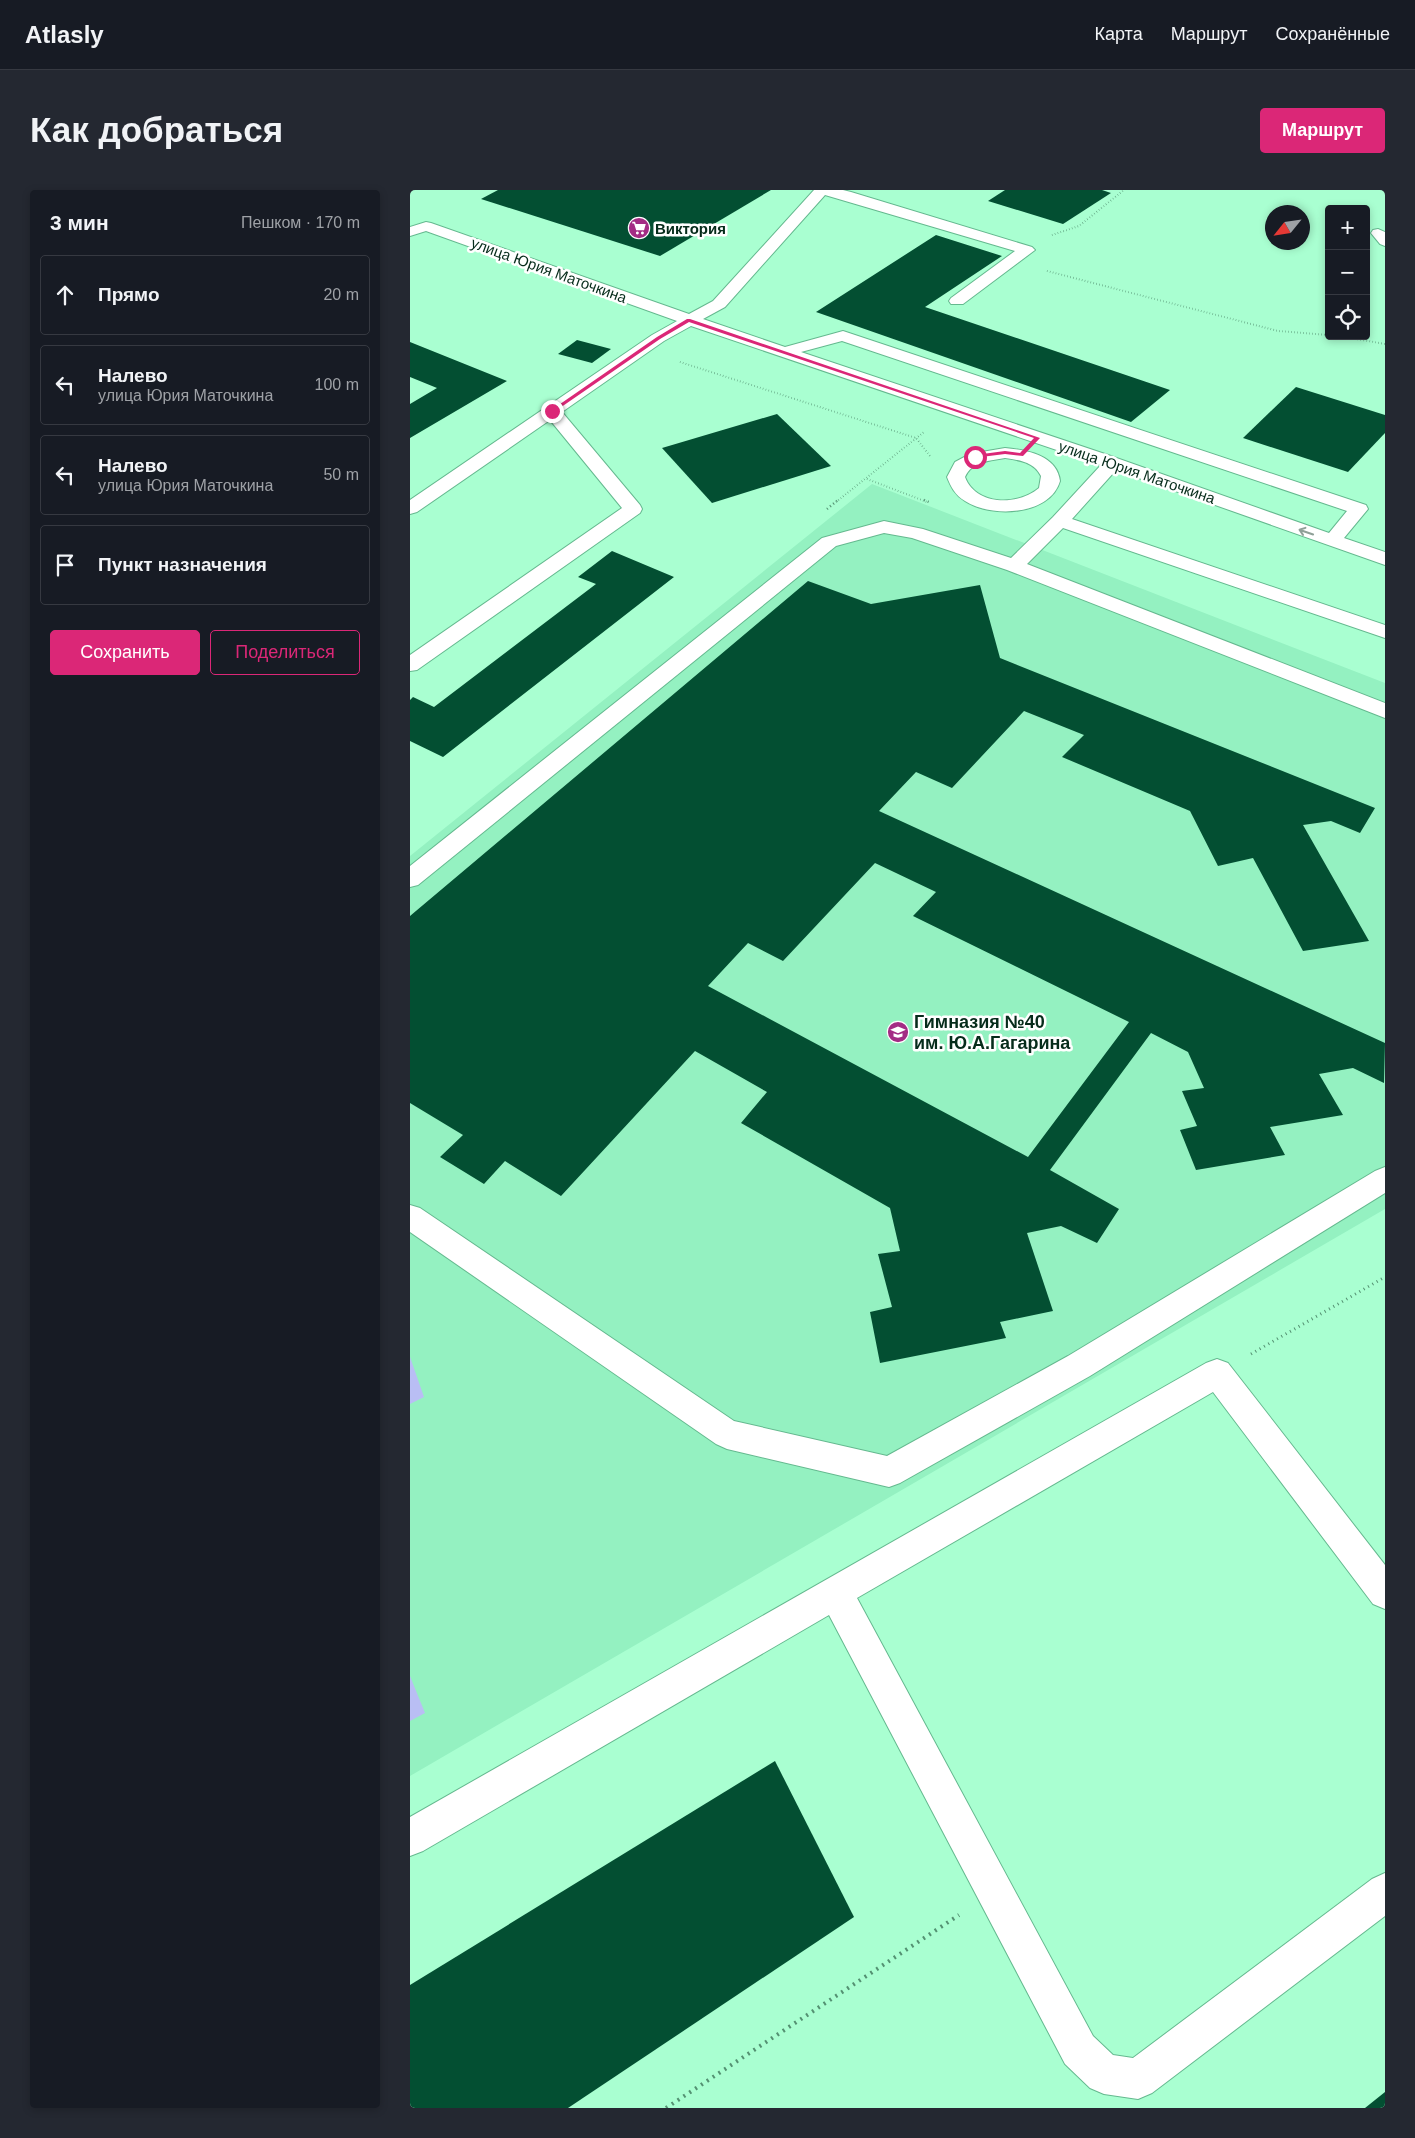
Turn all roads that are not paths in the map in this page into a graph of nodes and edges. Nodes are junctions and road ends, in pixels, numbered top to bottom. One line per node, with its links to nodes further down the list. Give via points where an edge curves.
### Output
1 (823, 190): 3 (street, via 1027,250); 4 (street, via 719,304)
2 (410, 232): 4 (street, улица Юрия Маточкина, via 426,226)
3 (957, 301)
4 (689, 320): 5 (street, улица Юрия Маточкина); 6 (street)
5 (784, 352): 7 (street, улица Юрия Маточкина); 12 (street, via 843,336 1359,510)
6 (552, 411): 10 (street); 16 (street, via 633,509)
7 (1037, 438): 8 (street); 9 (street, улица Юрия Маточкина)
8 (1021, 455): 8 (street, via 1005,453 975,457 957,470 955,479 959,488 967,496 995,505 1011,505 1039,498 1052,483 1050,474 1040,463)
9 (1113, 463): 11 (street); 12 (street, улица Юрия Маточкина, one-way to 9)
10 (410, 508)
11 (1060, 520): 14 (street); 15 (street)
12 (1332, 541): 13 (street, улица Юрия Маточкина)
13 (1385, 559)
14 (1014, 566): 17 (street); 18 (street, via 916,532 884,527 829,542)
15 (1385, 632)
16 (410, 665)
17 (1385, 711)
18 (410, 879)
19 (1385, 1179): 20 (street, via 1079,1366 889,1472 727,1434)
20 (410, 1217)
21 (1385, 1592): 22 (street, via 1217,1373)
22 (836, 1593): 23 (street); 24 (street, via 1079,2050 1104,2074 1138,2079)
23 (410, 1838)
24 (1385, 1892)

